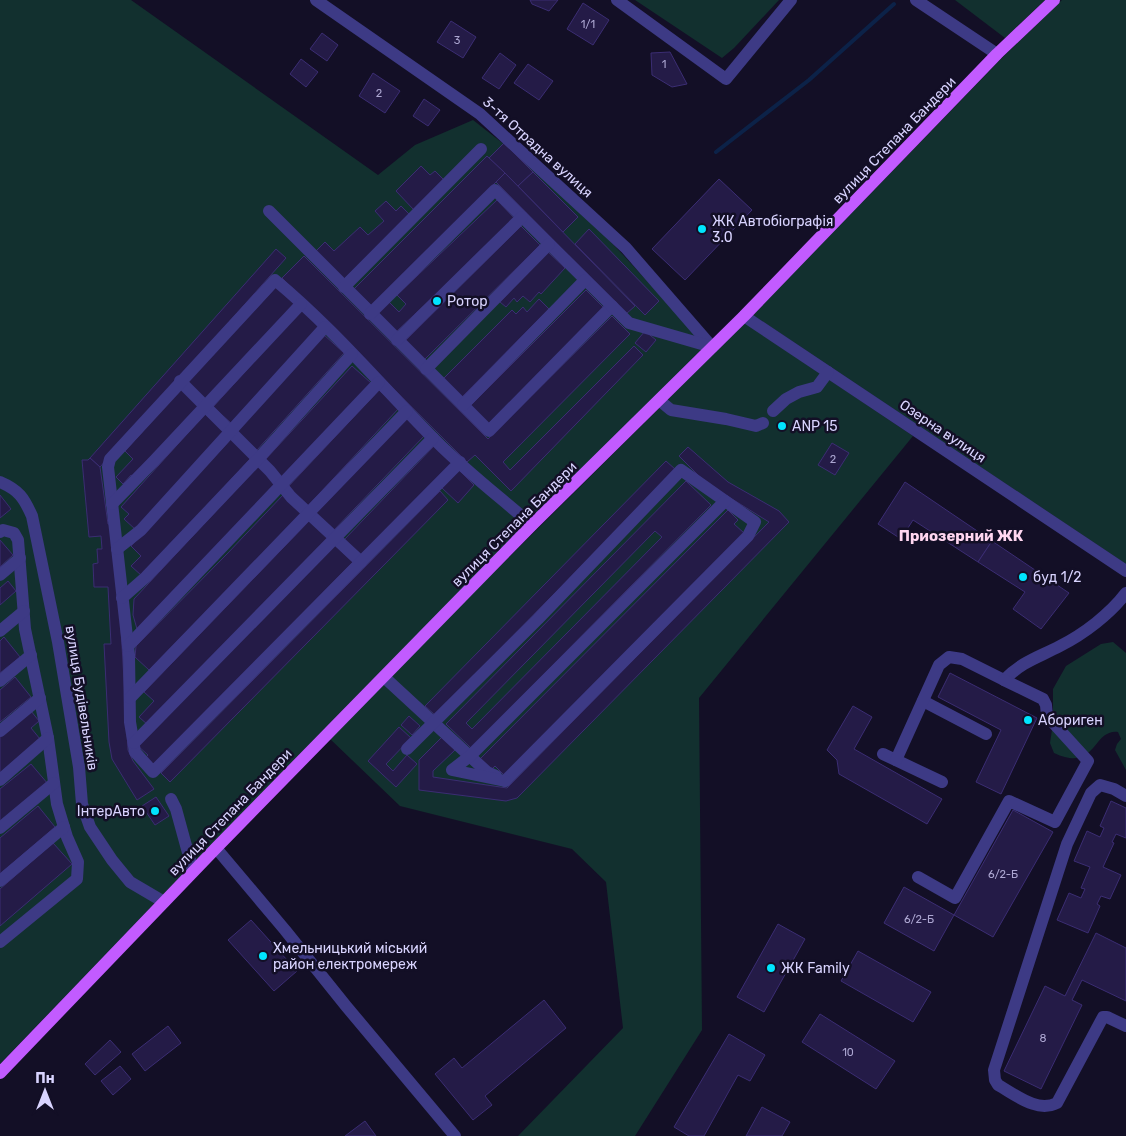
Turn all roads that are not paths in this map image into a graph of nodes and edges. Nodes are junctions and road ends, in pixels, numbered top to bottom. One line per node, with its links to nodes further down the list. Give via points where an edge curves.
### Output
1 (316, 0): 19 (street, 3-тя Отрадна вулиця, via 480,114 626,248)
2 (617, 0): 3 (street, via 726,79)
3 (791, 0)
4 (916, 0): 6 (street)
5 (1054, 0): 6 (main road, вулиця Степана Бандери)
6 (997, 54): 16 (main road, вулиця Степана Бандери)
7 (481, 149): 12 (street)
8 (269, 212): 12 (street)
9 (522, 217): 10 (street); 15 (street, via 495,190); 18 (street)
10 (549, 244): 11 (street); 21 (street)
11 (585, 280): 14 (street); 26 (street)
12 (344, 287): 15 (street)
13 (301, 304): 17 (street); 23 (street, via 275,280); 27 (street)
14 (612, 306): 19 (street, via 629,323); 26 (street, via 489,431)
15 (370, 314): 18 (street)
16 (744, 316): 19 (main road, вулиця Степана Бандери); 22 (street, Озерна вулиця)
17 (325, 327): 20 (street); 31 (street)
18 (397, 340): 21 (street)
19 (712, 347): 25 (main road, вулиця Степана Бандери)
20 (352, 354): 24 (street); 33 (street)
21 (426, 369): 26 (street)
22 (828, 372): 29 (street, via 817,387 786,399); 46 (street, Озерна вулиця)
23 (180, 381): 27 (street); 38 (street, via 110,459)
24 (379, 382): 28 (street); 36 (street)
25 (659, 400): 30 (street, via 671,410 756,426); 40 (main road, вулиця Степана Бандери)
26 (462, 405)
27 (205, 407): 31 (street); 38 (street)
28 (407, 411): 32 (street); 39 (street)
29 (773, 411)
30 (763, 423)
31 (230, 432): 33 (street); 43 (street, via 141,530)
32 (433, 438): 34 (street); 42 (street)
33 (258, 460): 36 (street); 49 (street)
34 (460, 462): 40 (street); 45 (street)
35 (0, 482): 81 (street, вулиця Будівельників, via 13,488 32,516 58,642 82,804 90,827 130,882)
36 (282, 486): 39 (street); 52 (street)
37 (725, 501): 60 (street, via 682,470); 67 (street); 70 (street, via 755,522 748,536)
38 (112, 504): 43 (street)
39 (308, 512): 42 (street); 58 (street)
40 (532, 526): 54 (main road, вулиця Степана Бандери)
41 (0, 532): 44 (street, via 14,533)
42 (335, 538): 45 (street); 64 (street)
43 (117, 549): 49 (street)
44 (20, 558): 47 (street); 50 (street)
45 (361, 562): 64 (street, via 153,772 135,752)
46 (1126, 571)
47 (0, 575)
48 (1126, 593): 55 (street, via 1088,628 1062,646 1022,664)
49 (122, 598): 52 (street)
50 (24, 611): 51 (street); 53 (street)
51 (0, 631)
52 (128, 646): 58 (street)
53 (30, 655): 56 (street); 57 (street)
54 (384, 677): 60 (street); 77 (main road, вулиця Степана Бандери)
55 (1004, 680): 59 (street, via 962,659 949,657 939,665); 79 (street, via 1043,699 1047,716 1088,761 1055,822 1009,801 954,898)
56 (0, 681)
57 (40, 698): 61 (street); 63 (street)
58 (130, 698): 64 (street)
59 (923, 701): 62 (street); 68 (street)
60 (434, 723): 65 (street); 67 (street)
61 (0, 731)
62 (986, 734)
63 (48, 738): 69 (street); 72 (street)
64 (134, 743)
65 (407, 749)
66 (883, 754): 68 (street)
67 (470, 756): 70 (street, via 487,772); 70 (street, via 452,770)
68 (896, 760): 71 (street)
69 (0, 780)
70 (505, 781)
71 (942, 782)
72 (54, 783): 75 (street); 76 (street)
73 (1126, 796): 83 (street, via 1100,785 1091,793 1071,835 994,1070 995,1080 998,1085 1036,1106 1050,1106 1057,1103 1103,1017)
74 (171, 799): 78 (street)
75 (64, 827): 80 (street); 82 (street, via 78,862 77,879)
76 (0, 828)
77 (216, 848): 78 (main road, вулиця Степана Бандери); 85 (street)
78 (193, 871): 81 (main road, вулиця Степана Бандери)
79 (918, 878)
80 (0, 881)
81 (164, 902): 84 (main road, вулиця Степана Бандери)
82 (0, 942)
83 (1126, 1026)
84 (0, 1073)
85 (455, 1136)

